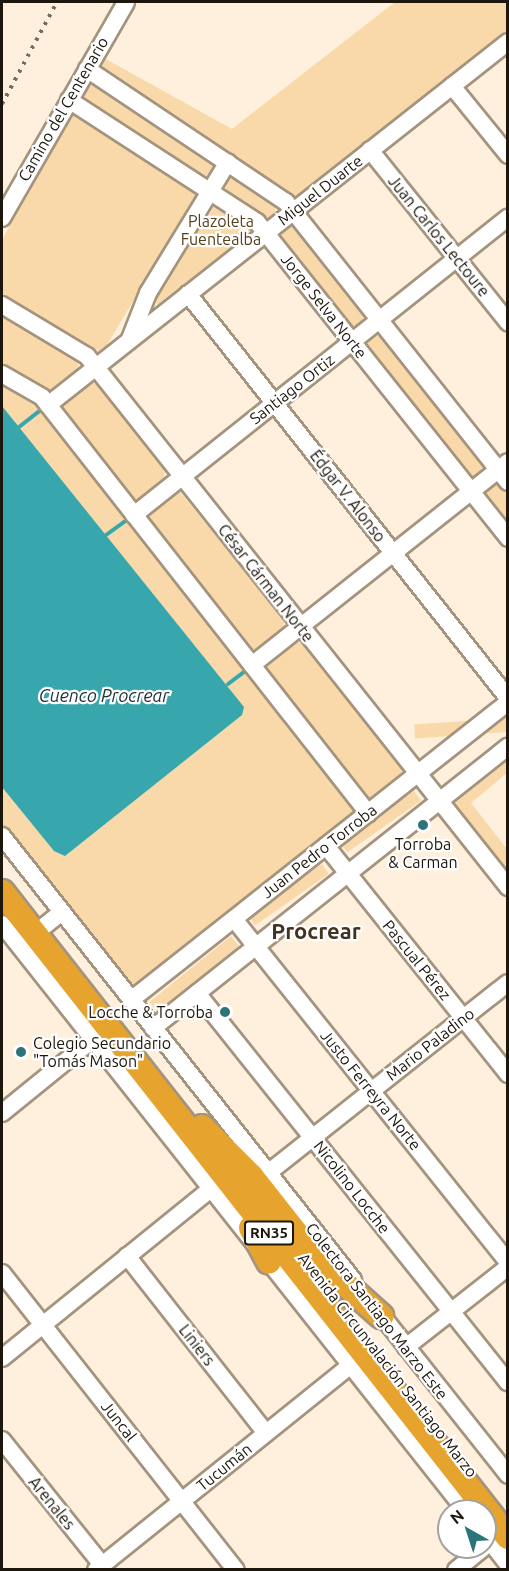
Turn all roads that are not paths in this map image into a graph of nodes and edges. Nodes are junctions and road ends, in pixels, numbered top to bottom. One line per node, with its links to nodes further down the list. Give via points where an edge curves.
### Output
1 (126, 2): 3 (street, Camino del Centenario)
2 (507, 42): 4 (street, Miguel Duarte)
3 (87, 69): 5 (street, Camino del Centenario); 8 (street)
4 (452, 86): 6 (street, Miguel Duarte); 7 (street)
5 (69, 100): 9 (street, Jorge Selva Norte); 11 (street, Camino del Centenario)
6 (370, 150): 10 (street, Miguel Duarte); 14 (street, Juan Carlos Lectoure)
7 (507, 155)
8 (228, 162): 9 (street); 10 (street, via 280,197)
9 (211, 191): 13 (street, Jorge Selva Norte, via 254,219); 19 (street, via 148,293)
10 (293, 211): 13 (street, Miguel Duarte); 17 (street)
11 (2, 218)
12 (507, 218): 14 (street, Santiago Ortiz)
13 (266, 233): 15 (street, Miguel Duarte); 20 (street, Jorge Selva Norte)
14 (457, 259): 17 (street, Santiago Ortiz); 18 (street, Juan Carlos Lectoure)
15 (188, 294): 19 (street, Miguel Duarte); 23 (street, Édgar V. Alonso)
16 (2, 305): 21 (street, César Cárman Norte, via 80,349)
17 (380, 320): 20 (street, Santiago Ortiz); 25 (street)
18 (507, 322)
19 (130, 340): 21 (street, Miguel Duarte)
20 (352, 342): 23 (street, Santiago Ortiz); 27 (street, Jorge Selva Norte)
21 (96, 367): 24 (street, Miguel Duarte); 26 (street, César Cárman Norte)
22 (2, 374): 24 (street)
23 (274, 403): 26 (street, Santiago Ortiz); 30 (street, Édgar V. Alonso)
24 (48, 405): 28 (street)
25 (504, 472): 27 (street)
26 (182, 476): 28 (street, Santiago Ortiz); 31 (street, César Cárman Norte)
27 (471, 492): 29 (street, Jorge Selva Norte); 30 (street)
28 (134, 515): 32 (street)
29 (507, 538)
30 (393, 553): 31 (street); 33 (street, Édgar V. Alonso)
31 (301, 627): 32 (street); 36 (street, César Cárman Norte)
32 (252, 665): 38 (street)
33 (507, 698)
34 (507, 702): 36 (street, Juan Pedro Torroba)
35 (507, 747): 37 (street)
36 (417, 774): 37 (street, César Cárman Norte); 38 (street, Juan Pedro Torroba)
37 (439, 801): 41 (street); 43 (street, César Cárman Norte)
38 (368, 813): 40 (street, Juan Pedro Torroba)
39 (2, 836): 46 (street, Colectora Santiago Marzo Este)
40 (326, 846): 41 (street, Pascual Pérez); 44 (street, Juan Pedro Torroba)
41 (347, 873): 47 (street); 51 (street, Pascual Pérez)
42 (3, 880): 46 (highway, Avenida Circunvalación Santiago Marzo / RN35)
43 (507, 887)
44 (234, 919): 47 (street, Justo Ferreyra Norte); 50 (street, Juan Pedro Torroba)
45 (2, 924): 46 (street, Colectora Santiago Marzo Este)
46 (40, 930): 50 (street, Colectora Santiago Marzo Este); 53 (street, Colectora Santiago Marzo Este); 56 (highway, Avenida Circunvalación Santiago Marzo / RN35); 58 (highway, Avenida Circunvalación Santiago Marzo / RN35)
47 (256, 946): 49 (street); 55 (street, Justo Ferreyra Norte)
48 (507, 983): 51 (street, Mario Paladino)
49 (197, 993): 52 (street); 59 (street, Nicolino Locche)
50 (131, 1000): 52 (street, Colectora Santiago Marzo Este)
51 (463, 1018): 54 (street, Pascual Pérez); 55 (street, Mario Paladino)
52 (153, 1028): 60 (street, Colectora Santiago Marzo Este)
53 (93, 1039): 57 (street); 61 (street, Colectora Santiago Marzo Este)
54 (507, 1074)
55 (371, 1091): 59 (street, Mario Paladino); 64 (street, Justo Ferreyra Norte)
56 (159, 1093): 63 (highway, via 186,1142 242,1213); 78 (highway, Avenida Circunvalación Santiago Marzo / RN35)
57 (2, 1113)
58 (193, 1118): 68 (highway, via 251,1176 315,1257); 79 (highway, Avenida Circunvalación Santiago Marzo / RN35)
59 (313, 1137): 60 (street, Mario Paladino); 67 (street, Nicolino Locche)
60 (268, 1173): 68 (street, Colectora Santiago Marzo Este)
61 (211, 1189): 62 (street); 63 (street, Colectora Santiago Marzo Este)
62 (127, 1256): 69 (street); 74 (street, Liniers)
63 (269, 1262): 72 (street, Colectora Santiago Marzo Este)
64 (507, 1262)
65 (507, 1267): 67 (street)
66 (2, 1272): 69 (street, Juncal)
67 (451, 1311): 70 (street); 73 (street, Nicolino Locche)
68 (381, 1316): 70 (street, Colectora Santiago Marzo Este)
69 (42, 1325): 71 (street); 80 (street, Juncal)
70 (406, 1347): 76 (street, Colectora Santiago Marzo Este)
71 (2, 1358)
72 (351, 1365): 74 (street, Tucumán); 77 (street, Colectora Santiago Marzo Este)
73 (507, 1382)
74 (266, 1433): 80 (street, Tucumán)
75 (2, 1440): 84 (street, Arenales)
76 (507, 1475)
77 (457, 1499)
78 (469, 1499)
79 (470, 1499)
80 (182, 1501): 84 (street, Tucumán); 85 (street, Juncal)
81 (497, 1538): 83 (street)
82 (468, 1559): 86 (street)
83 (507, 1564)
84 (99, 1567)
85 (236, 1569)
86 (456, 1569)

